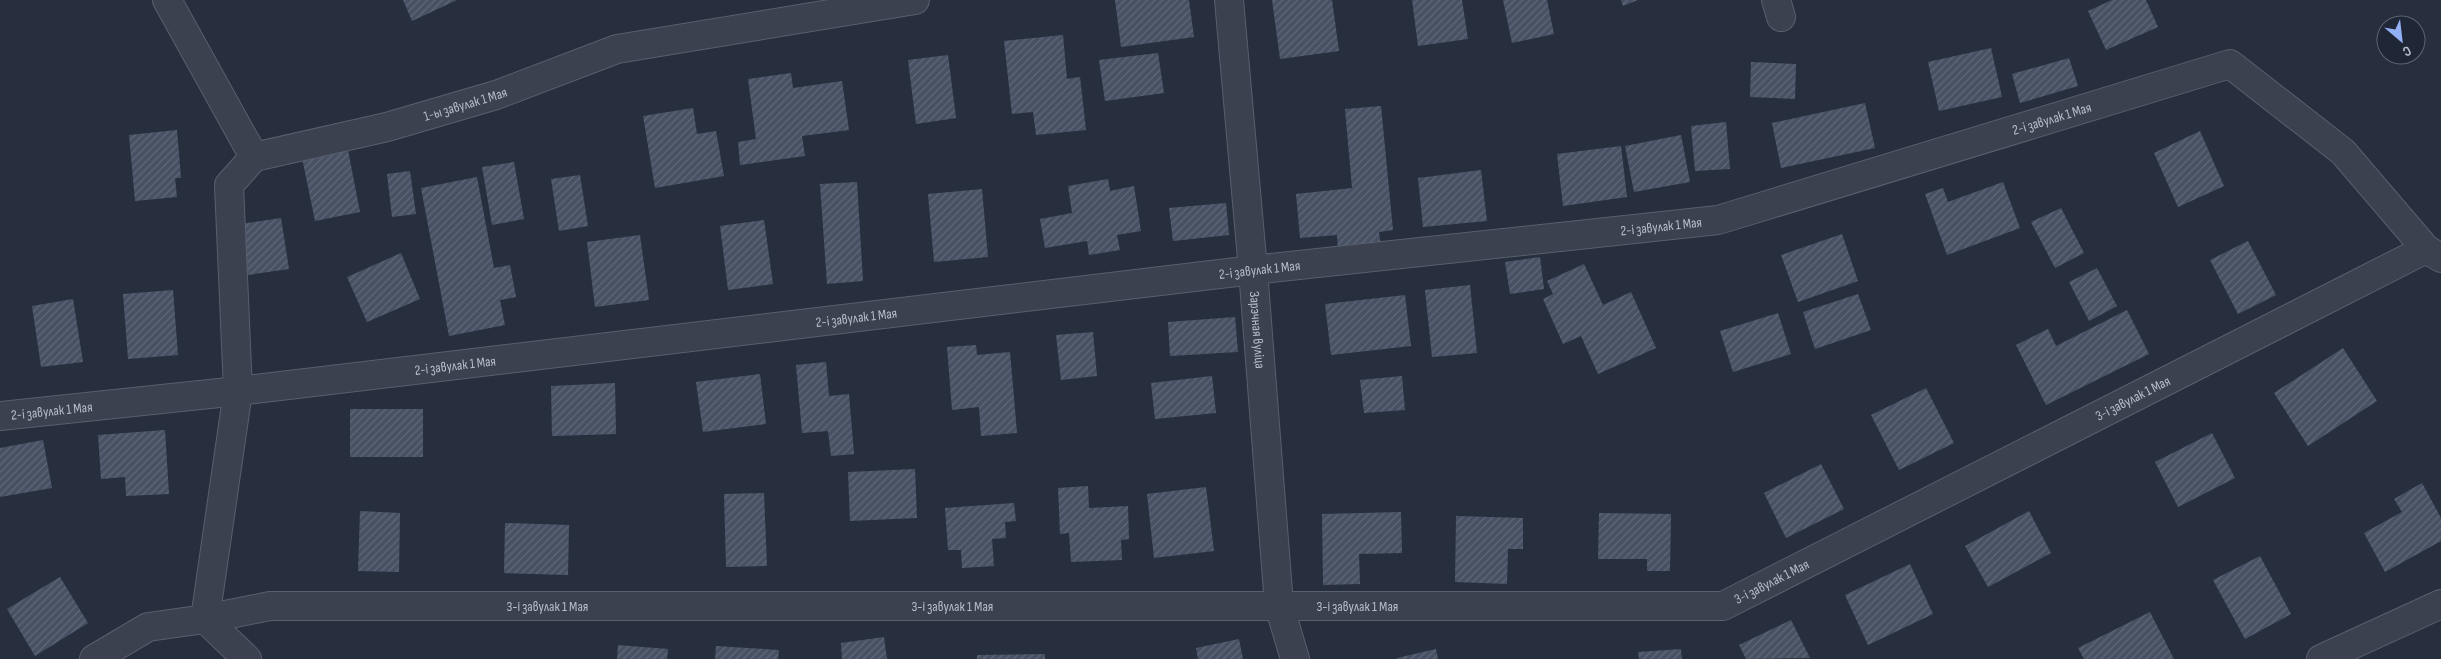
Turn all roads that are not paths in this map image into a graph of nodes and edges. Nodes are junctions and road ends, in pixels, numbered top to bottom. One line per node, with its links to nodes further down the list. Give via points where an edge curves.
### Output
1 (167, 0): 4 (street)
2 (915, 0): 4 (street, 1-ы завулак 1 Мая, via 617,49 496,95 387,127)
3 (1229, 0): 6 (street, Зарэчная вуліца)
4 (254, 157): 7 (street, via 229,185)
5 (2433, 254): 6 (street, 2-і завулак 1 Мая, via 2343,152 2230,64 1718,220); 10 (street, 3-і завулак 1 Мая, via 1722,606)
6 (1253, 270): 7 (street, 2-і завулак 1 Мая); 10 (street, Зарэчная вуліца)
7 (238, 392): 8 (street, 2-і завулак 1 Мая); 11 (street)
8 (0, 416)
9 (2441, 604): 15 (street)
10 (1279, 605): 11 (street, 3-і завулак 1 Мая, via 270,606); 14 (street, Зарэчная вуліца)
11 (205, 619): 12 (street, 3-і завулак 1 Мая, via 148,626); 13 (street)
12 (94, 659)
13 (246, 659)
14 (1295, 659)
15 (2321, 659)

